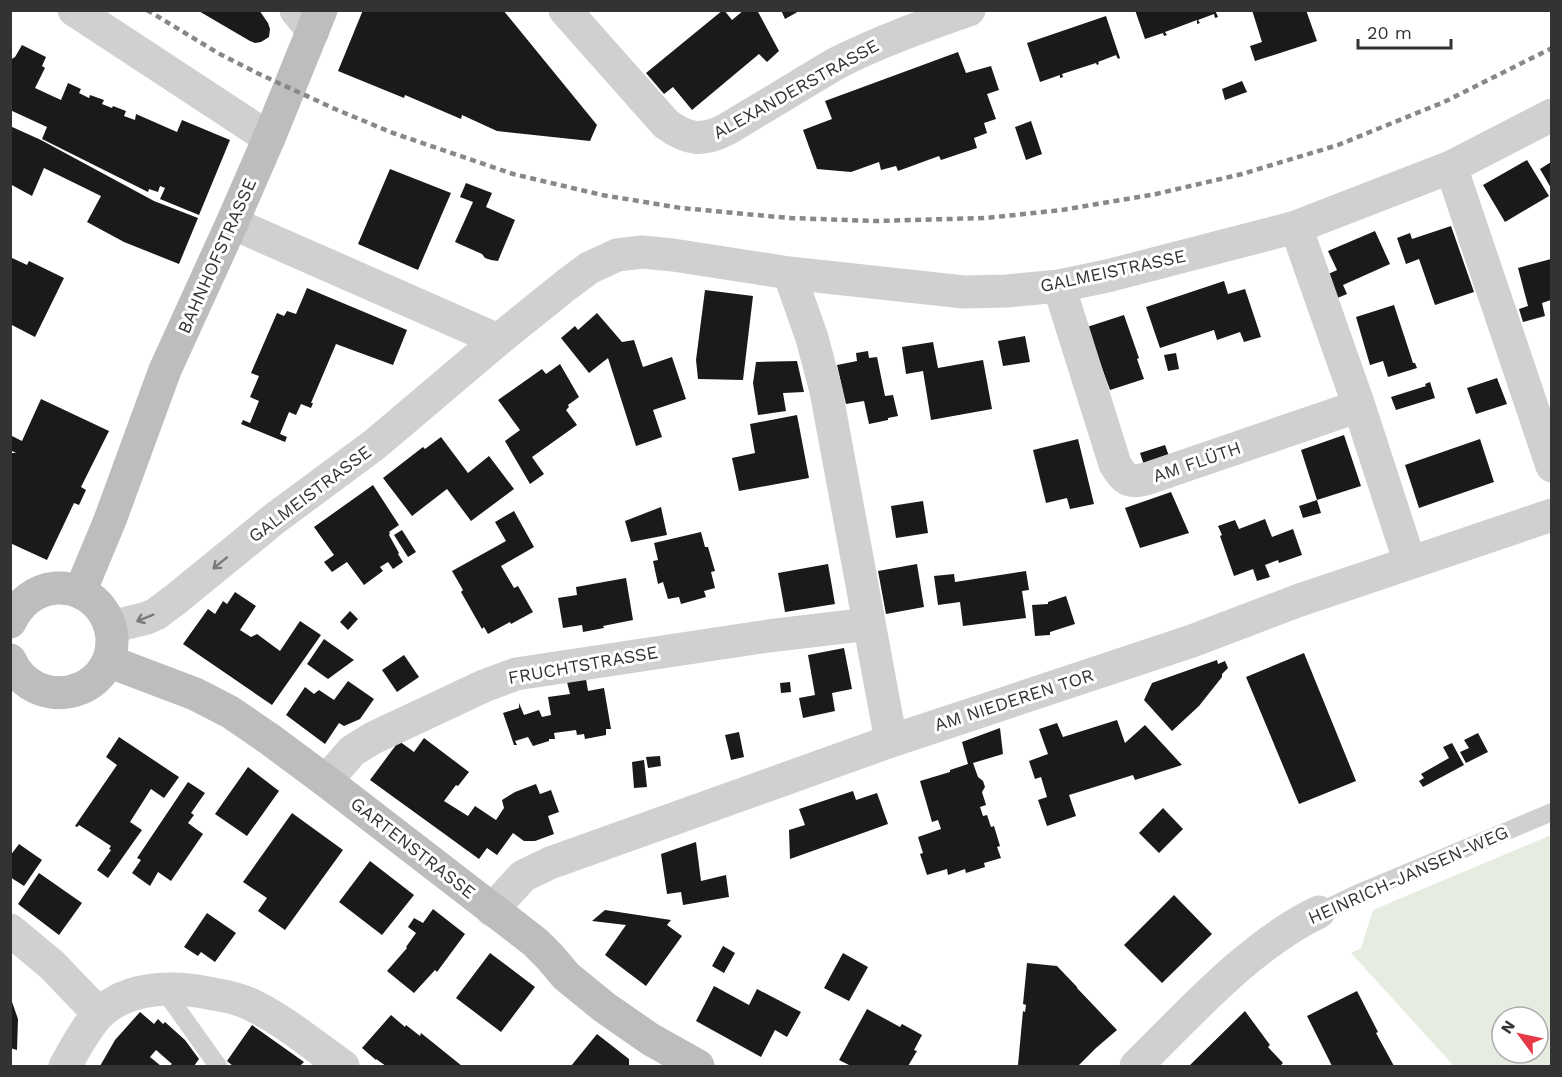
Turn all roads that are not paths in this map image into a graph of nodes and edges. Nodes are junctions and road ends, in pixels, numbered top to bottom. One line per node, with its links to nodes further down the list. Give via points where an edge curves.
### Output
1 (74, 10): 6 (street)
2 (565, 10): 3 (street, ALEXANDERSTRASSE, via 666,124 684,135 706,137 727,129 834,64 878,43)
3 (969, 10)
4 (310, 17): 6 (street, BAHNHOFSTRASSE)
5 (1551, 115): 7 (street, GALMEISTRASSE)
6 (269, 138): 8 (street, BAHNHOFSTRASSE)
7 (1450, 167): 9 (street, GALMEISTRASSE); 14 (street)
8 (232, 223): 12 (street); 17 (street, BAHNHOFSTRASSE, via 165,370)
9 (1296, 227): 11 (street, GALMEISTRASSE); 13 (street)
10 (789, 273): 11 (street, GALMEISTRASSE, via 964,291); 12 (street, GALMEISTRASSE, via 673,255 617,255 590,268); 19 (street, via 820,365)
11 (1059, 286): 13 (street, AM FLÜTH, via 1115,464 1129,480 1137,482)
12 (498, 340): 20 (street, GALMEISTRASSE, one-way to 20, via 374,445 156,614)
13 (1359, 406): 16 (street)
14 (1551, 466)
15 (1551, 516): 16 (street, AM NIEDEREN TOR)
16 (1410, 563): 23 (street, AM NIEDEREN TOR)
17 (80, 592): 18 (street, via 48,589 29,598); 20 (street, via 102,610)
18 (12, 616)
19 (869, 624): 23 (street); 24 (street, FRUCHTSTRASSE, via 516,674 373,738 352,751)
20 (111, 627): 21 (street)
21 (108, 661): 22 (street, via 94,680 75,691 52,693); 24 (street, GARTENSTRASSE, via 212,702)
22 (14, 677)
23 (891, 741): 26 (street, AM NIEDEREN TOR, via 534,870 523,876)
24 (326, 781): 26 (street, GARTENSTRASSE)
25 (1551, 813): 27 (lane, HEINRICH-JANSEN-WEG)
26 (492, 910): 31 (street, GARTENSTRASSE, via 542,948 566,976 597,1001)
27 (1319, 912): 35 (street, HEINRICH-JANSEN-WEG, via 1292,927 1229,975)
28 (10, 930): 30 (street, via 52,965)
29 (163, 989): 30 (street, via 128,997); 33 (lane); 34 (street, via 192,990 241,1000)
30 (99, 1014): 32 (street)
31 (684, 1063)
32 (65, 1066)
33 (218, 1066)
34 (343, 1066)
35 (1136, 1066)

